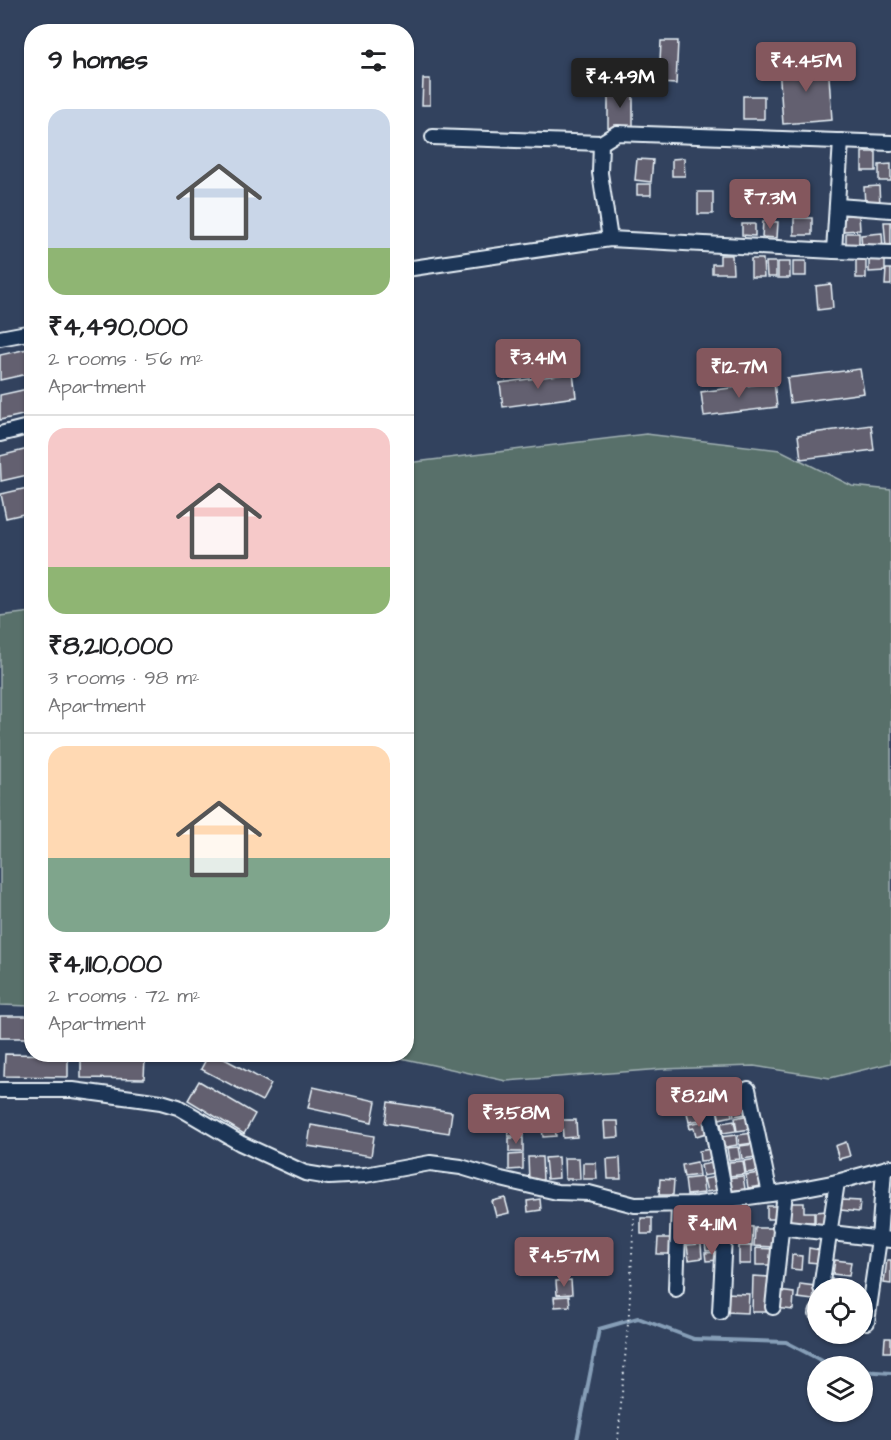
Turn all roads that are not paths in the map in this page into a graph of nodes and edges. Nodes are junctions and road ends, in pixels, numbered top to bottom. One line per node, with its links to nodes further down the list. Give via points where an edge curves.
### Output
1 (433, 137): 3 (street)
2 (841, 141): 3 (street, via 617,132); 4 (street); 5 (street)
3 (601, 143): 7 (street, via 600,173)
4 (891, 143)
5 (838, 206): 6 (street); 8 (street)
6 (891, 210)
7 (610, 239): 8 (street); 10 (street)
8 (834, 251): 9 (street)
9 (891, 254)
10 (414, 268)
11 (24, 334): 12 (street)
12 (0, 338)
13 (24, 428): 14 (street)
14 (0, 434)
15 (747, 1089): 21 (street)
16 (0, 1090): 23 (street, via 73,1090 161,1102 178,1107 240,1143 305,1173 328,1177 365,1175 430,1163 461,1167 557,1192 589,1193 635,1205)
17 (708, 1103): 22 (street)
18 (887, 1169): 19 (street); 26 (street)
19 (837, 1182): 20 (street); 25 (street)
20 (785, 1192): 21 (street); 24 (street)
21 (770, 1194): 22 (street)
22 (726, 1200): 23 (street); 31 (street)
23 (679, 1205): 28 (street)
24 (780, 1227): 25 (street); 30 (street)
25 (830, 1231): 26 (street); 27 (street)
26 (885, 1239): 29 (street)
27 (823, 1278)
28 (676, 1289)
29 (873, 1294)
30 (773, 1307)
31 (720, 1311)

